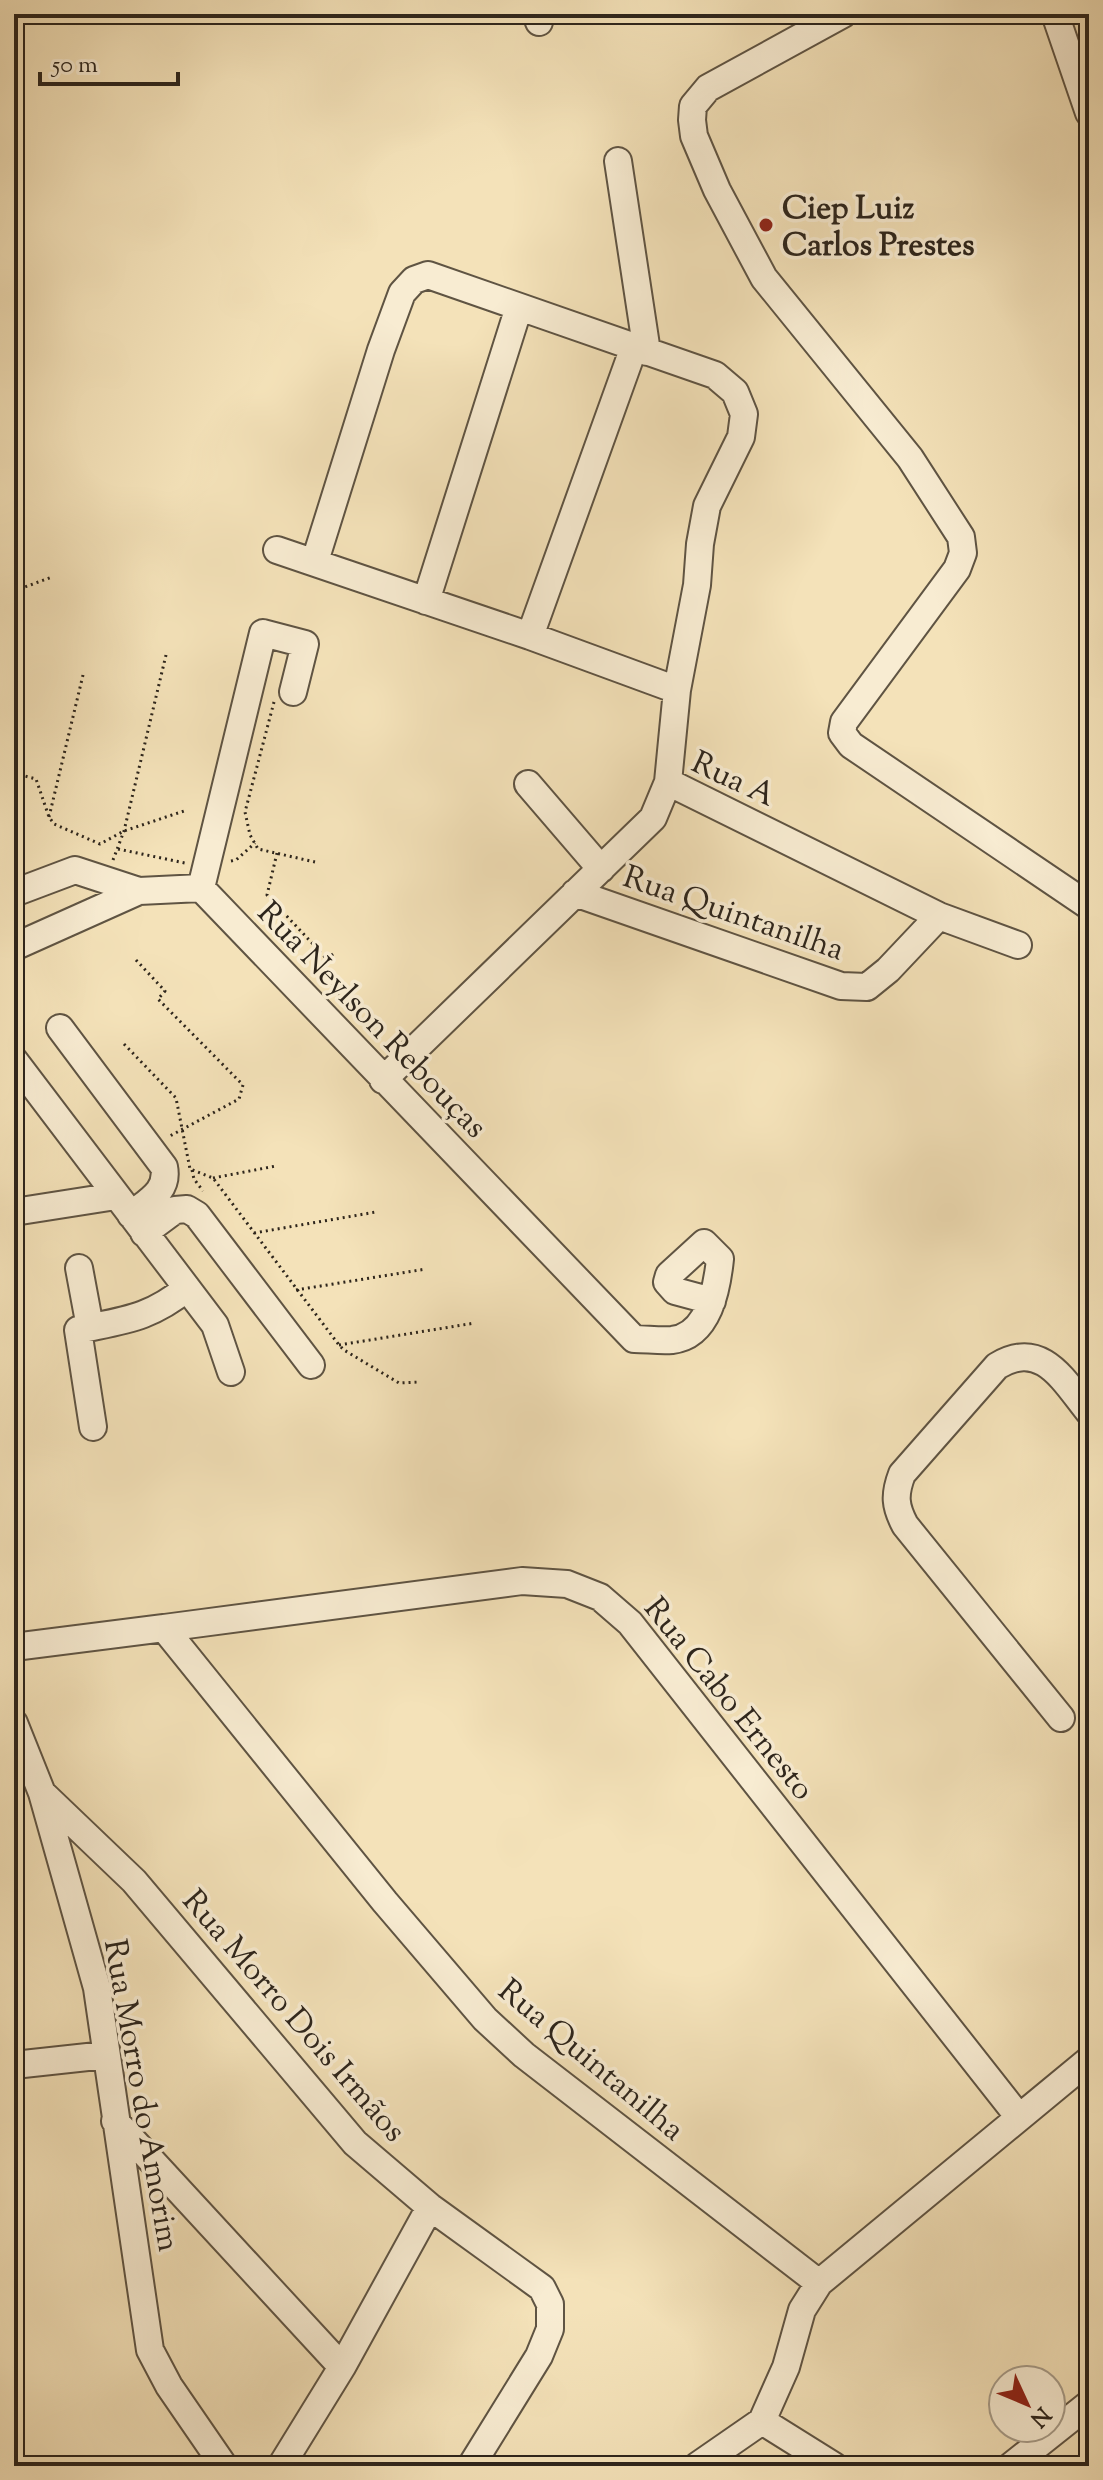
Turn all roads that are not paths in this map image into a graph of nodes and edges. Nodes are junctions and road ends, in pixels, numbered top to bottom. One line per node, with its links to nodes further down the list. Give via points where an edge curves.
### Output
1 (843, 14): 20 (street, via 708,88 693,106 694,136 764,278 910,458 961,537 957,569 844,722 842,733 851,745)
2 (1055, 14): 3 (street)
3 (1089, 113)
4 (618, 161): 6 (street)
5 (519, 307): 6 (street); 8 (street, via 428,275 402,293); 9 (street)
6 (640, 350): 10 (street); 11 (street, via 715,375 735,392 744,414 741,437 707,506)
7 (277, 550): 8 (street)
8 (315, 561): 9 (street)
9 (426, 601): 10 (street)
10 (530, 636): 11 (street)
11 (677, 690): 13 (street)
12 (293, 692): 16 (street, via 305,644 263,633)
13 (668, 782): 15 (street, Rua A, via 653,818); 21 (street, Rua A)
14 (528, 784): 15 (street)
15 (601, 869): 19 (street, Rua A)
16 (204, 877): 17 (street); 26 (street, Rua Neylson Rebouças)
17 (139, 891): 18 (street, via 75,870); 23 (street)
18 (14, 893)
19 (575, 893): 21 (street, Rua Quintanilha, via 841,986 867,987); 26 (street, Rua A)
20 (1089, 906)
21 (939, 916): 22 (street, Rua A)
22 (1018, 945)
23 (14, 947)
24 (60, 1028): 28 (street, via 164,1167 167,1179 160,1192)
25 (14, 1060): 28 (street)
26 (383, 1080): 31 (street, Rua Neylson Rebouças, via 634,1339 676,1340 698,1328)
27 (14, 1212): 28 (street)
28 (131, 1214): 30 (street); 33 (street, via 187,1209 197,1215)
29 (79, 1268): 32 (street)
30 (187, 1288): 32 (street, via 137,1319); 34 (street, via 215,1325)
31 (712, 1301)
32 (90, 1327): 36 (street, via 78,1330)
33 (311, 1365)
34 (231, 1372)
35 (1089, 1412): 39 (street, via 1058,1373 1036,1357 1012,1357 997,1366 902,1474 896,1491 896,1508 905,1525)
36 (93, 1427)
37 (164, 1628): 38 (street); 45 (street, Rua Cabo Ernesto, via 522,1581 567,1584 600,1597 630,1623); 48 (street, Rua Quintanilha, via 485,2019 524,2055)
38 (14, 1647)
39 (1061, 1718)
40 (14, 1723): 41 (street, Rua Morro do Amorim)
41 (42, 1793): 42 (street, Rua Morro do Amorim, via 97,1988); 47 (street, Rua Morro Dois Irmãos, via 134,1881 355,2143)
42 (106, 2055): 44 (street); 46 (street, Rua Morro do Amorim)
43 (1089, 2060): 45 (street)
44 (14, 2065)
45 (1018, 2116): 48 (street)
46 (115, 2121): 49 (street); 52 (street, Rua Morro do Amorim, via 150,2350)
47 (430, 2207): 49 (street); 54 (street, Rua Morro Dois Irmãos, via 542,2288 550,2304 550,2329 539,2356)
48 (819, 2283): 51 (street, via 802,2310 786,2367)
49 (342, 2367): 53 (street)
50 (1089, 2404): 57 (street)
51 (762, 2421): 55 (street); 56 (street)
52 (224, 2466)
53 (281, 2466)
54 (471, 2466)
55 (697, 2466)
56 (834, 2466)
57 (1011, 2466)

